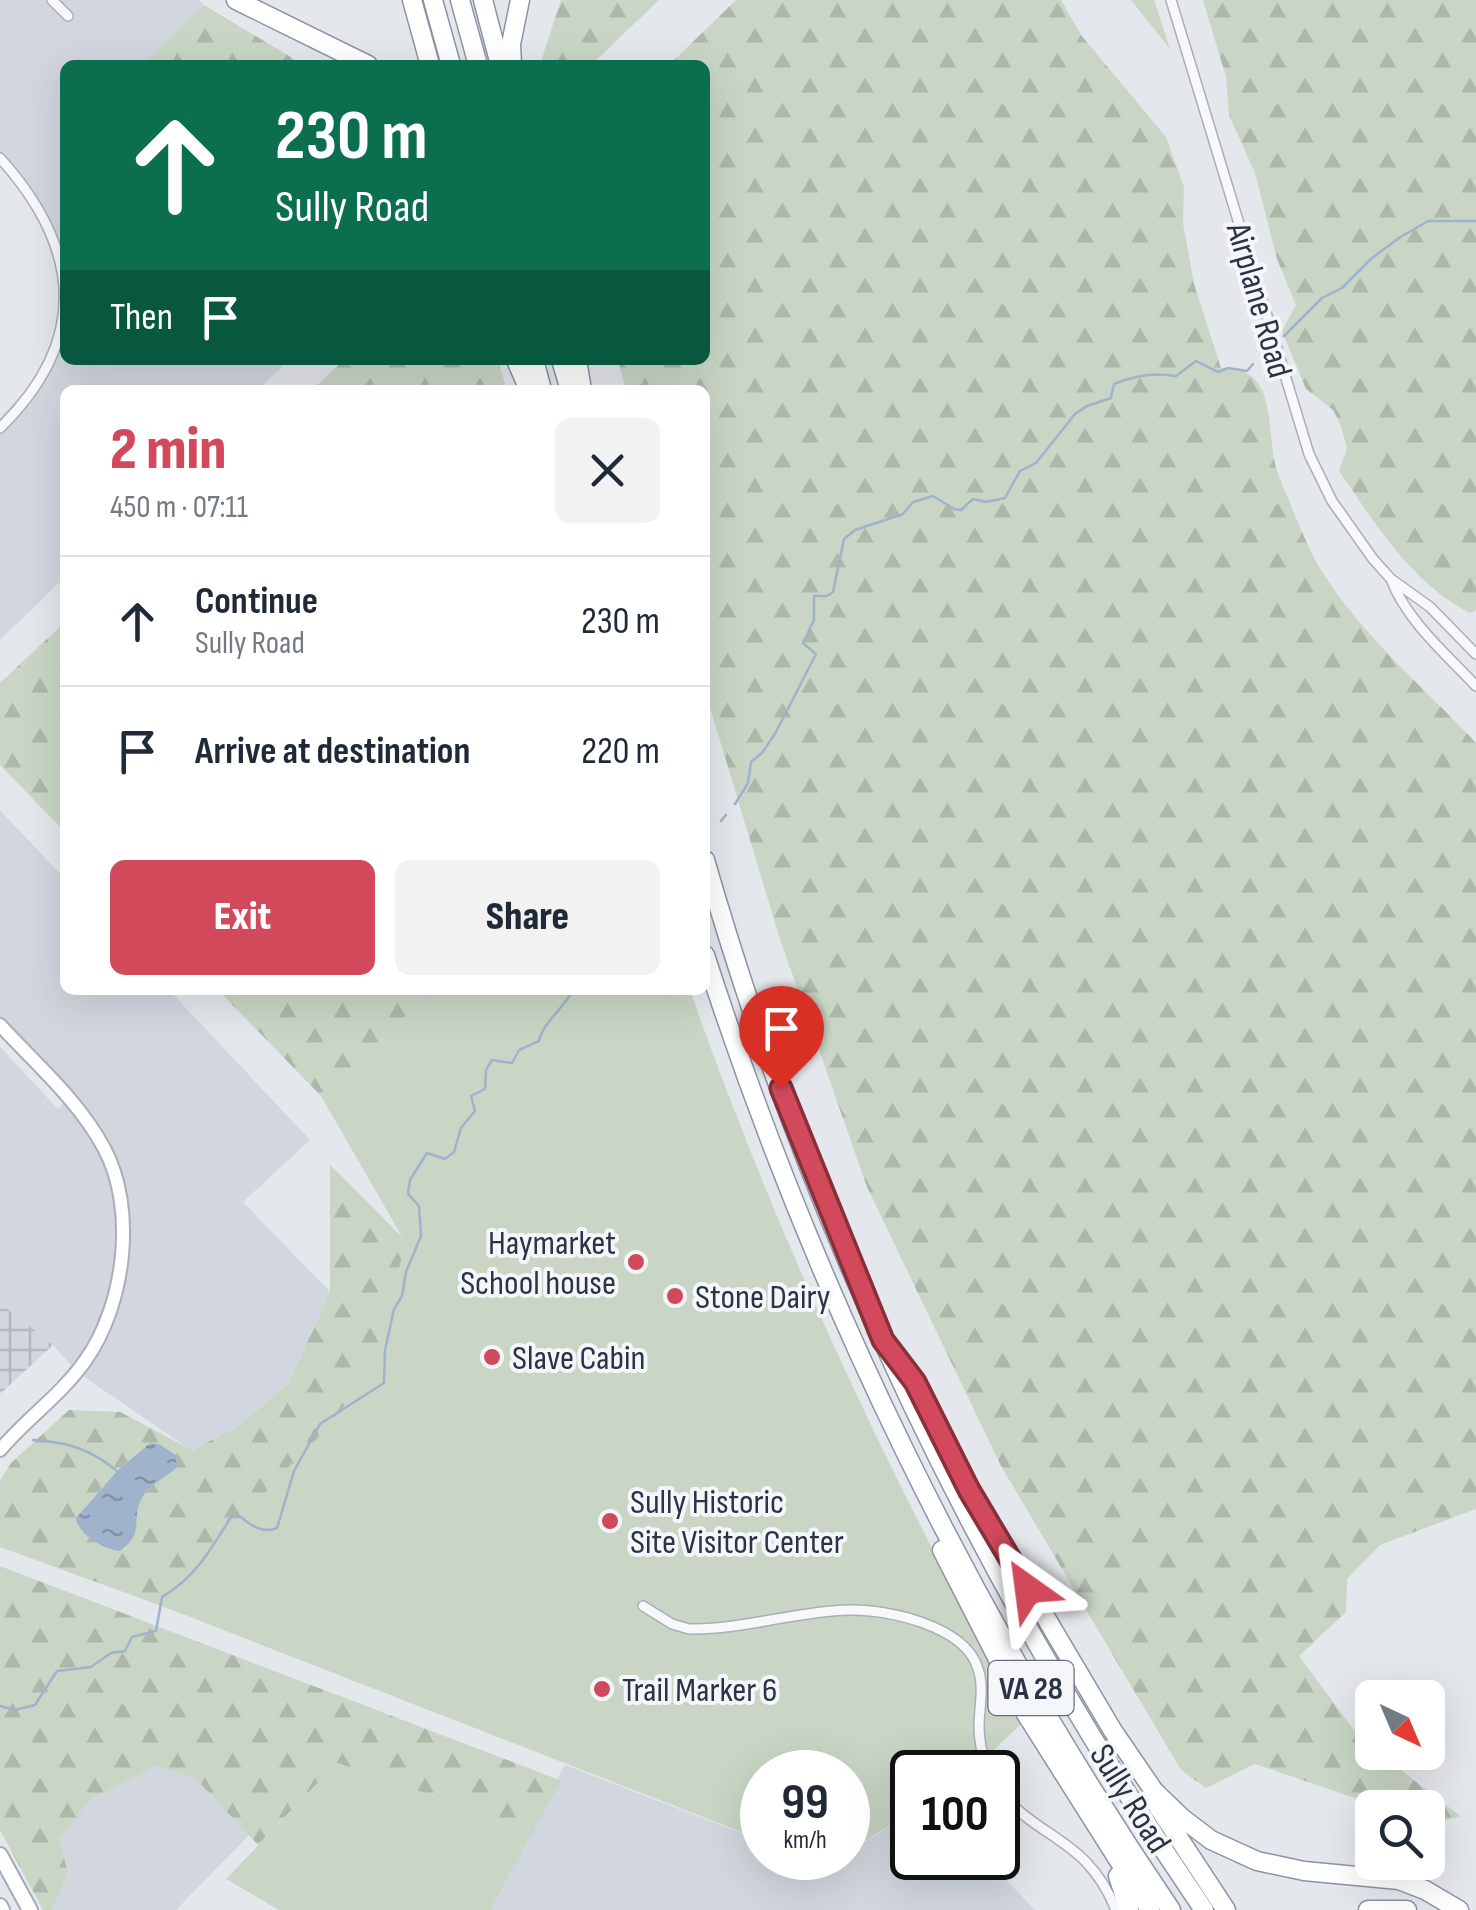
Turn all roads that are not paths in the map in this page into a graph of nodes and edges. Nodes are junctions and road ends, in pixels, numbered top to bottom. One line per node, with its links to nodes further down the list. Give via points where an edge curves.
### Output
1 (52, 0): 9 (street)
2 (236, 0): 10 (highway)
3 (412, 0): 11 (highway)
4 (433, 0): 12 (highway)
5 (460, 0): 13 (highway)
6 (482, 0): 14 (highway)
7 (520, 0): 15 (highway)
8 (1171, 0): 20 (street, Airplane Road, via 1298,427 1332,501)
9 (68, 16)
10 (358, 60)
11 (429, 60)
12 (450, 60)
13 (477, 60)
14 (499, 60)
15 (512, 60)
16 (0, 158): 17 (street, via 48,225)
17 (60, 260)
18 (60, 330): 19 (street, via 50,364)
19 (0, 428)
20 (1391, 579): 21 (street, Airplane Road, via 1430,606); 22 (street, Airplane Road, via 1397,596)
21 (1476, 654)
22 (1476, 686)
23 (710, 875): 26 (highway, Sully Road / VA 28, via 781,1088)
24 (710, 969): 28 (highway, Sully Road / VA 28, via 798,1210)
25 (0, 1025): 27 (street, via 75,1104 106,1151 124,1213 124,1245 113,1303 89,1356)
26 (883, 1340): 30 (highway, via 915,1382 969,1490); 40 (highway, Sully Road / VA 28, via 1026,1622)
27 (0, 1450)
28 (908, 1456): 33 (highway, via 929,1524 982,1631); 39 (highway, Sully Road / VA 28, via 1012,1655)
29 (643, 1606): 31 (street, via 688,1629 857,1610 930,1625 964,1646 978,1669)
30 (1114, 1731): 41 (highway); 44 (highway, via 1172,1810 1235,1852 1292,1870 1399,1880)
31 (983, 1750)
32 (1020, 1812): 36 (street, via 1086,1860)
33 (1089, 1816): 37 (highway); 38 (highway)
34 (0, 1855): 35 (main road)
35 (30, 1910)
36 (1116, 1910)
37 (1129, 1910)
38 (1150, 1910)
39 (1170, 1910)
40 (1204, 1910)
41 (1226, 1910)
42 (1368, 1910): 43 (highway)
43 (1407, 1910)
44 (1459, 1910)

